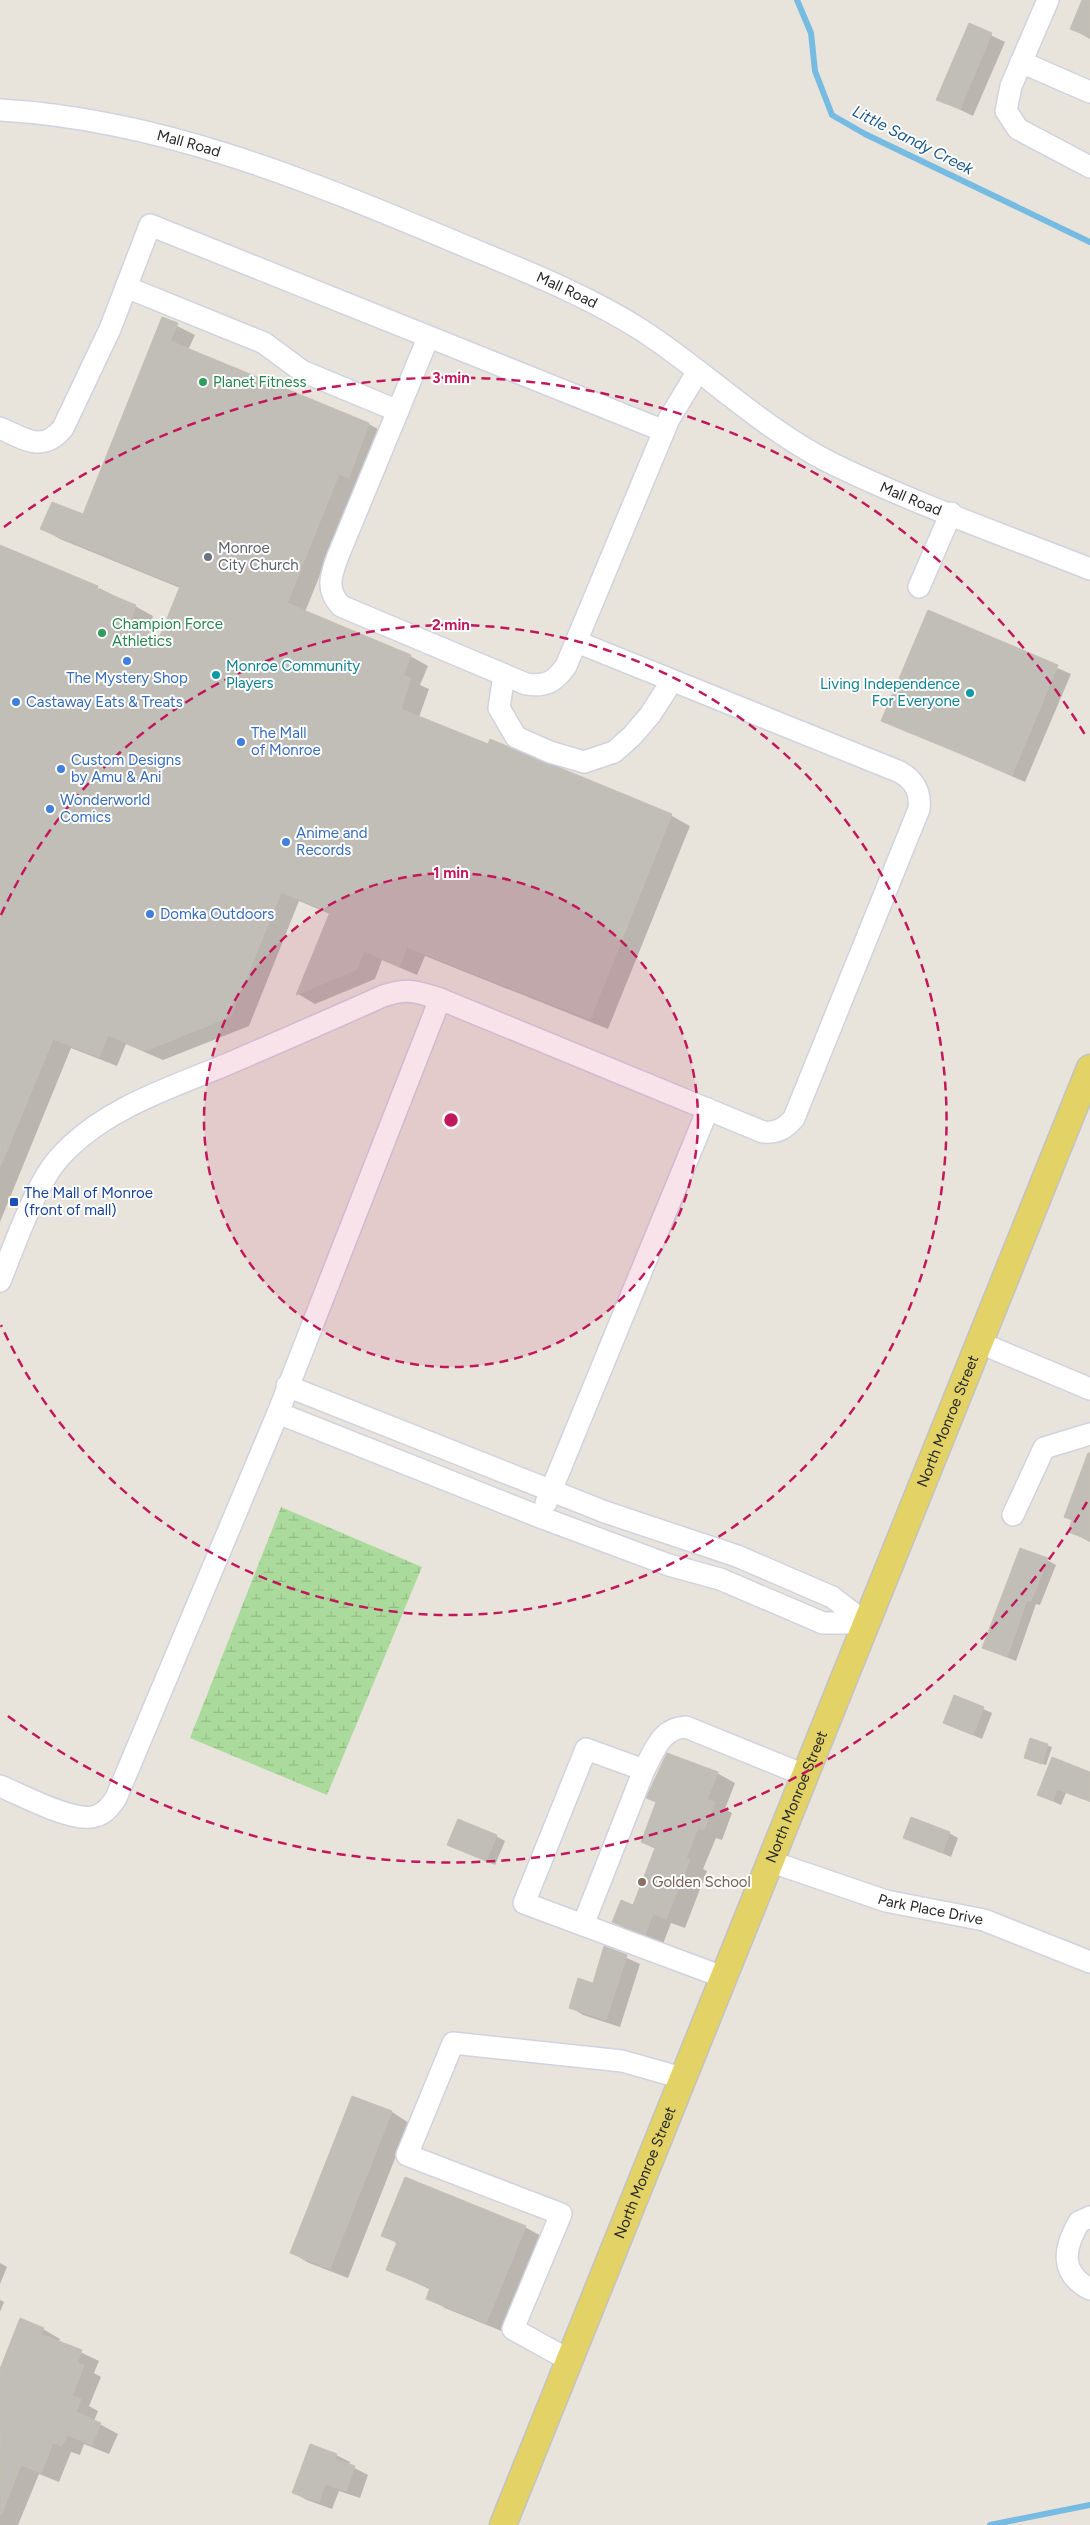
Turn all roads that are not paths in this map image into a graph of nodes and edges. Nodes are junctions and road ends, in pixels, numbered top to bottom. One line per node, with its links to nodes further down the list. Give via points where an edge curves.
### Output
1 (1047, 0): 2 (street)
2 (1021, 62): 3 (street); 5 (street, via 1011,86 1006,111 1018,129)
3 (1090, 92)
4 (0, 110): 8 (street, Mall Road, via 132,127 203,146 292,176 585,299 642,330)
5 (1090, 167)
6 (126, 287): 7 (street, via 150,225); 9 (street, via 264,343 302,372); 10 (street, via 110,328 56,436 40,442)
7 (428, 338): 9 (street); 11 (street)
8 (698, 372): 11 (street); 12 (street, Mall Road, via 785,437 830,462)
9 (398, 411): 16 (street, via 338,556 330,589 341,606)
10 (0, 428)
11 (664, 430): 15 (street)
12 (951, 513): 13 (street, Mall Road); 14 (street)
13 (1090, 570)
14 (919, 587)
15 (576, 642): 16 (street, via 566,666 550,683 539,686 526,684); 17 (street)
16 (504, 675): 17 (street, via 499,708 516,738 584,762 614,752 632,736)
17 (672, 681): 20 (street, via 900,772 915,784 920,800 794,1118 778,1131 763,1132)
18 (440, 1000): 20 (street); 21 (street, via 411,990 384,996 134,1104 87,1132 58,1160 46,1178); 23 (street)
19 (1090, 1069): 22 (main road, North Monroe Street)
20 (708, 1109): 27 (street)
21 (0, 1282)
22 (978, 1342): 24 (street); 30 (main road, North Monroe Street)
23 (287, 1386): 25 (street); 27 (street)
24 (1090, 1389)
25 (278, 1413): 29 (street); 33 (street, via 116,1798 107,1810 86,1818 72,1816)
26 (1090, 1434): 28 (street, via 1044,1448)
27 (552, 1491): 29 (street); 30 (street, via 737,1556 832,1597)
28 (1013, 1514)
29 (540, 1517): 30 (street, via 668,1565 720,1580 823,1623)
30 (866, 1623): 32 (main road, North Monroe Street)
31 (644, 1770): 32 (street, via 663,1735 676,1727 686,1727); 35 (street); 35 (street, via 586,1749 524,1903)
32 (804, 1775): 34 (main road, North Monroe Street)
33 (0, 1786)
34 (769, 1861): 36 (street, Park Place Drive, via 886,1901 984,1920); 37 (main road, North Monroe Street)
35 (583, 1925): 37 (street)
36 (1090, 1962)
37 (723, 1977): 38 (main road, North Monroe Street)
38 (682, 2078): 41 (main road, North Monroe Street); 41 (street, via 622,2061 453,2043 407,2155 561,2214 513,2329)
39 (1090, 2218): 40 (street, via 1079,2222 1068,2240 1067,2262 1076,2281)
40 (1090, 2289)
41 (569, 2360): 42 (main road, North Monroe Street)
42 (503, 2525)

